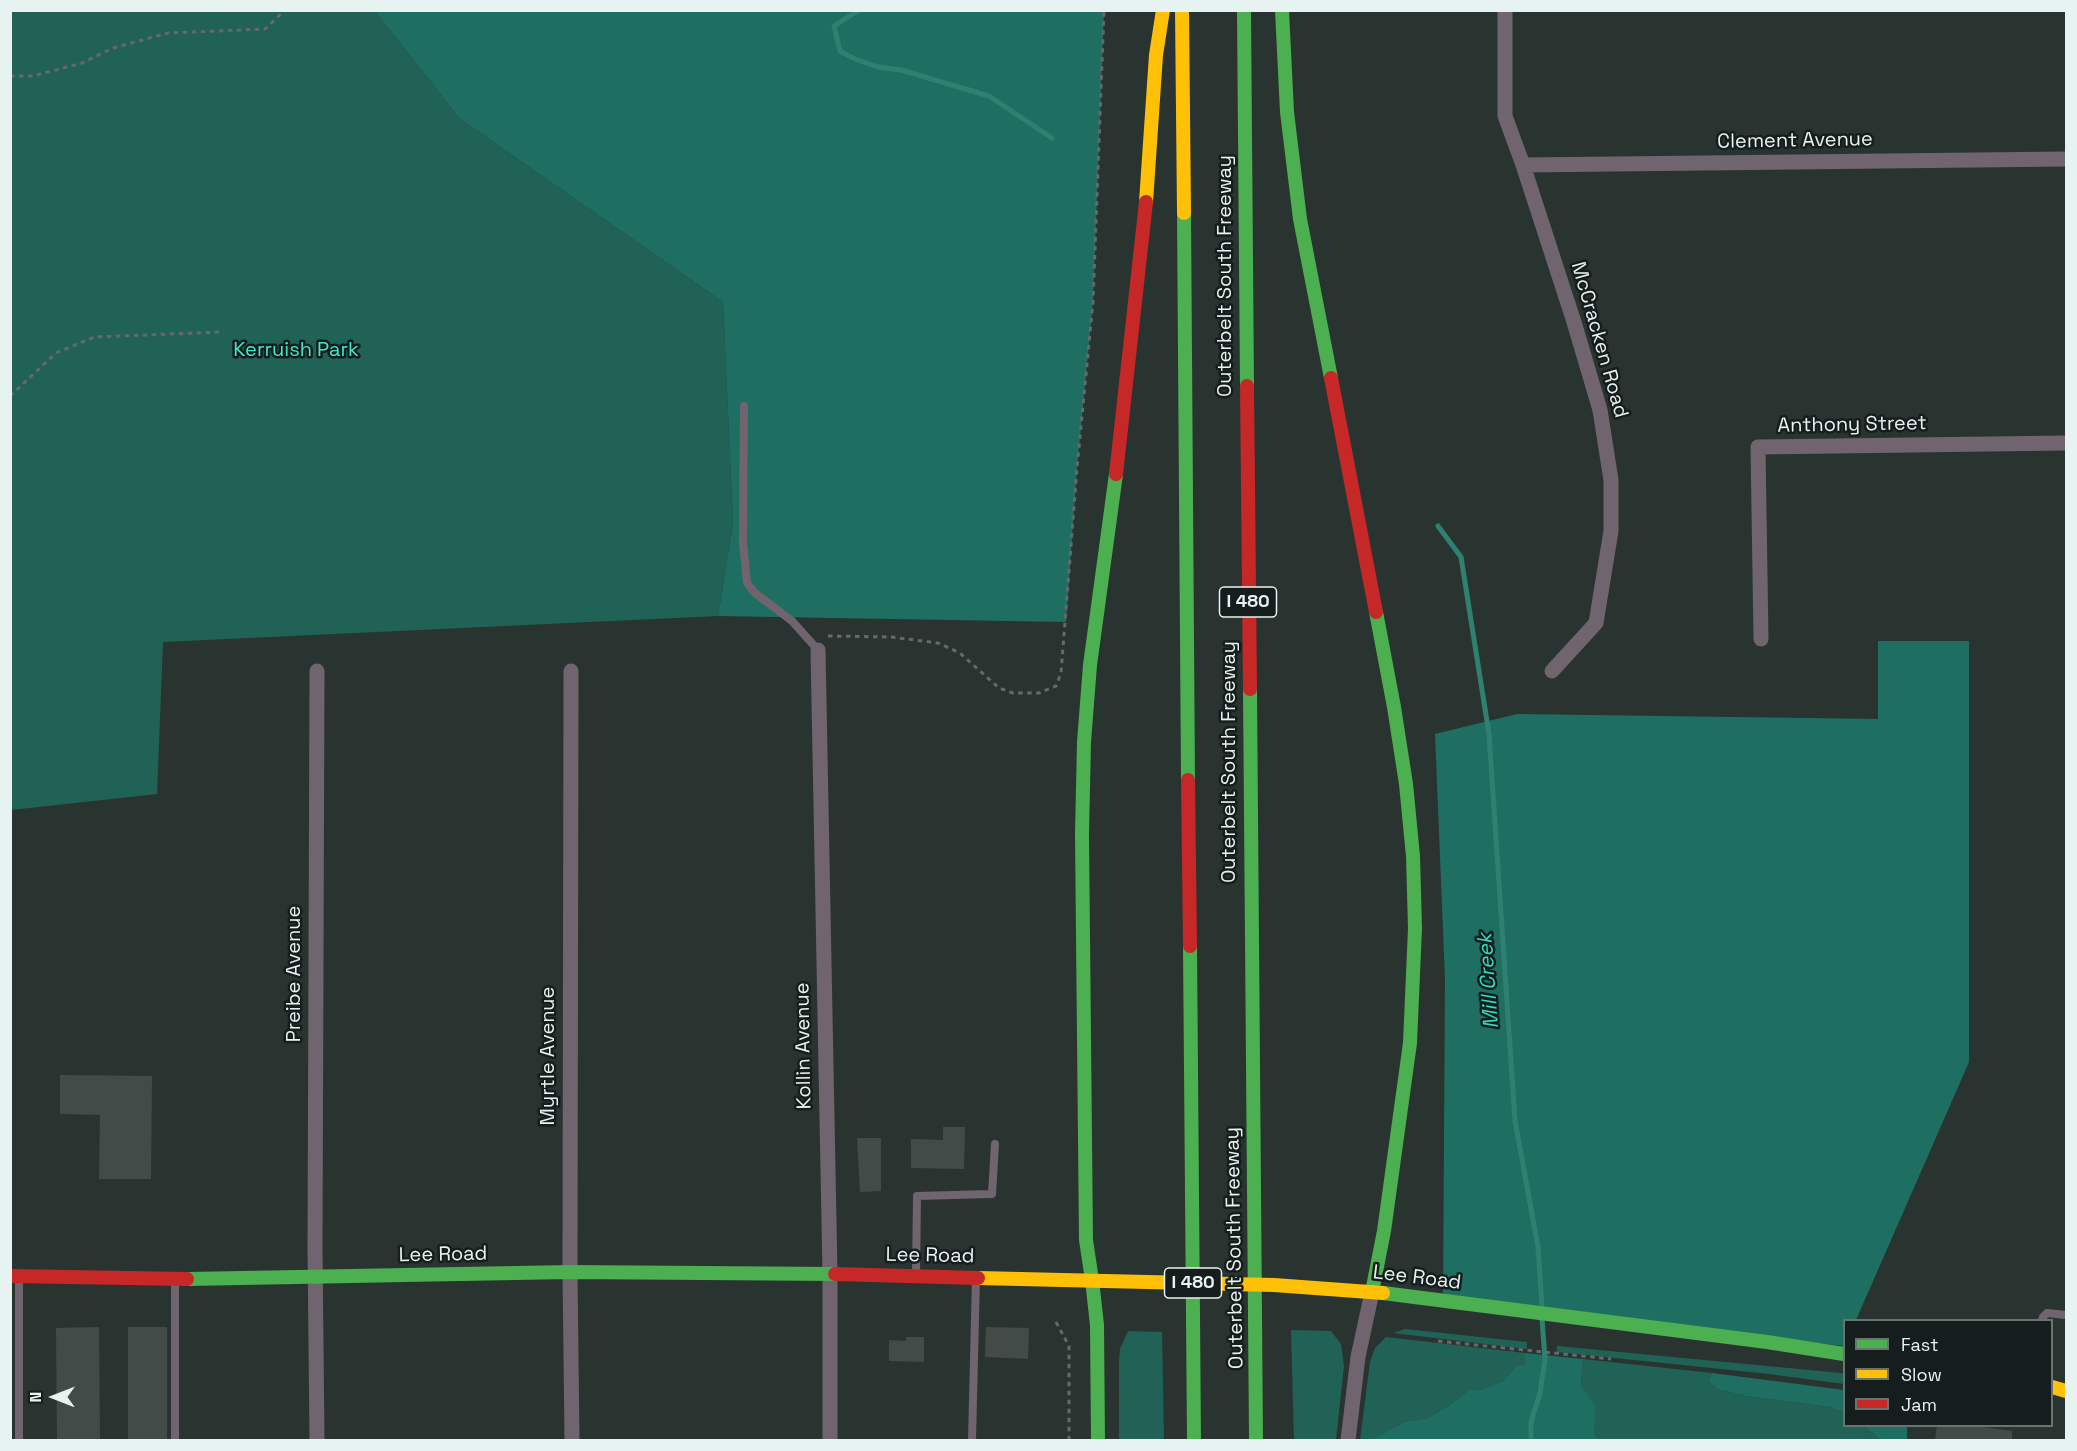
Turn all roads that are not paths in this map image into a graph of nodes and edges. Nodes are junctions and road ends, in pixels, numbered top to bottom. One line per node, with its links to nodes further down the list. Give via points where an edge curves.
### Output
1 (1162, 10): 23 (main road, via 1139,278 1090,665 1084,742 1086,1240)
2 (1182, 10): 35 (main road, Outerbelt South Freeway / I 480)
3 (1244, 10): 36 (main road, Outerbelt South Freeway / I 480)
4 (1282, 10): 24 (main road, via 1287,112 1298,201 1394,707 1413,856 1415,928 1410,1043)
5 (1505, 10): 7 (street, McCracken Road, via 1505,116)
6 (2067, 159): 7 (street, Clement Avenue)
7 (1523, 165): 14 (street, McCracken Road, via 1600,410 1611,480 1611,531 1596,622)
8 (744, 406): 11 (lane, via 743,542 747,583 792,621)
9 (2067, 443): 10 (street, Anthony Street, via 1758,447)
10 (1761, 639)
11 (818, 650): 17 (street, Kollin Avenue)
12 (317, 671): 20 (street, Preibe Avenue)
13 (571, 671): 16 (street, Myrtle Avenue)
14 (1552, 671)
15 (995, 1144): 18 (lane, via 993,1194 917,1196)
16 (570, 1272): 17 (main road, Lee Road); 20 (main road, Lee Road); 32 (street, Myrtle Avenue)
17 (830, 1274): 18 (main road, Lee Road); 33 (street, Kollin Avenue)
18 (916, 1275): 21 (main road, Lee Road)
19 (15, 1276): 22 (main road, Lee Road); 29 (lane)
20 (315, 1276): 22 (main road, Lee Road); 31 (street, Preibe Avenue)
21 (976, 1276): 23 (main road, Lee Road); 28 (lane)
22 (176, 1279): 30 (lane)
23 (1092, 1280): 24 (main road, Lee Road); 34 (main road, via 1097,1325)
24 (1372, 1292): 27 (main road, Lee Road); 37 (street)
25 (2067, 1315): 26 (lane, via 2047,1313)
26 (2043, 1319)
27 (1843, 1354)
28 (972, 1439)
29 (19, 1440)
30 (175, 1440)
31 (317, 1440)
32 (572, 1440)
33 (830, 1440)
34 (1098, 1440)
35 (1194, 1440)
36 (1256, 1440)
37 (1348, 1440)

